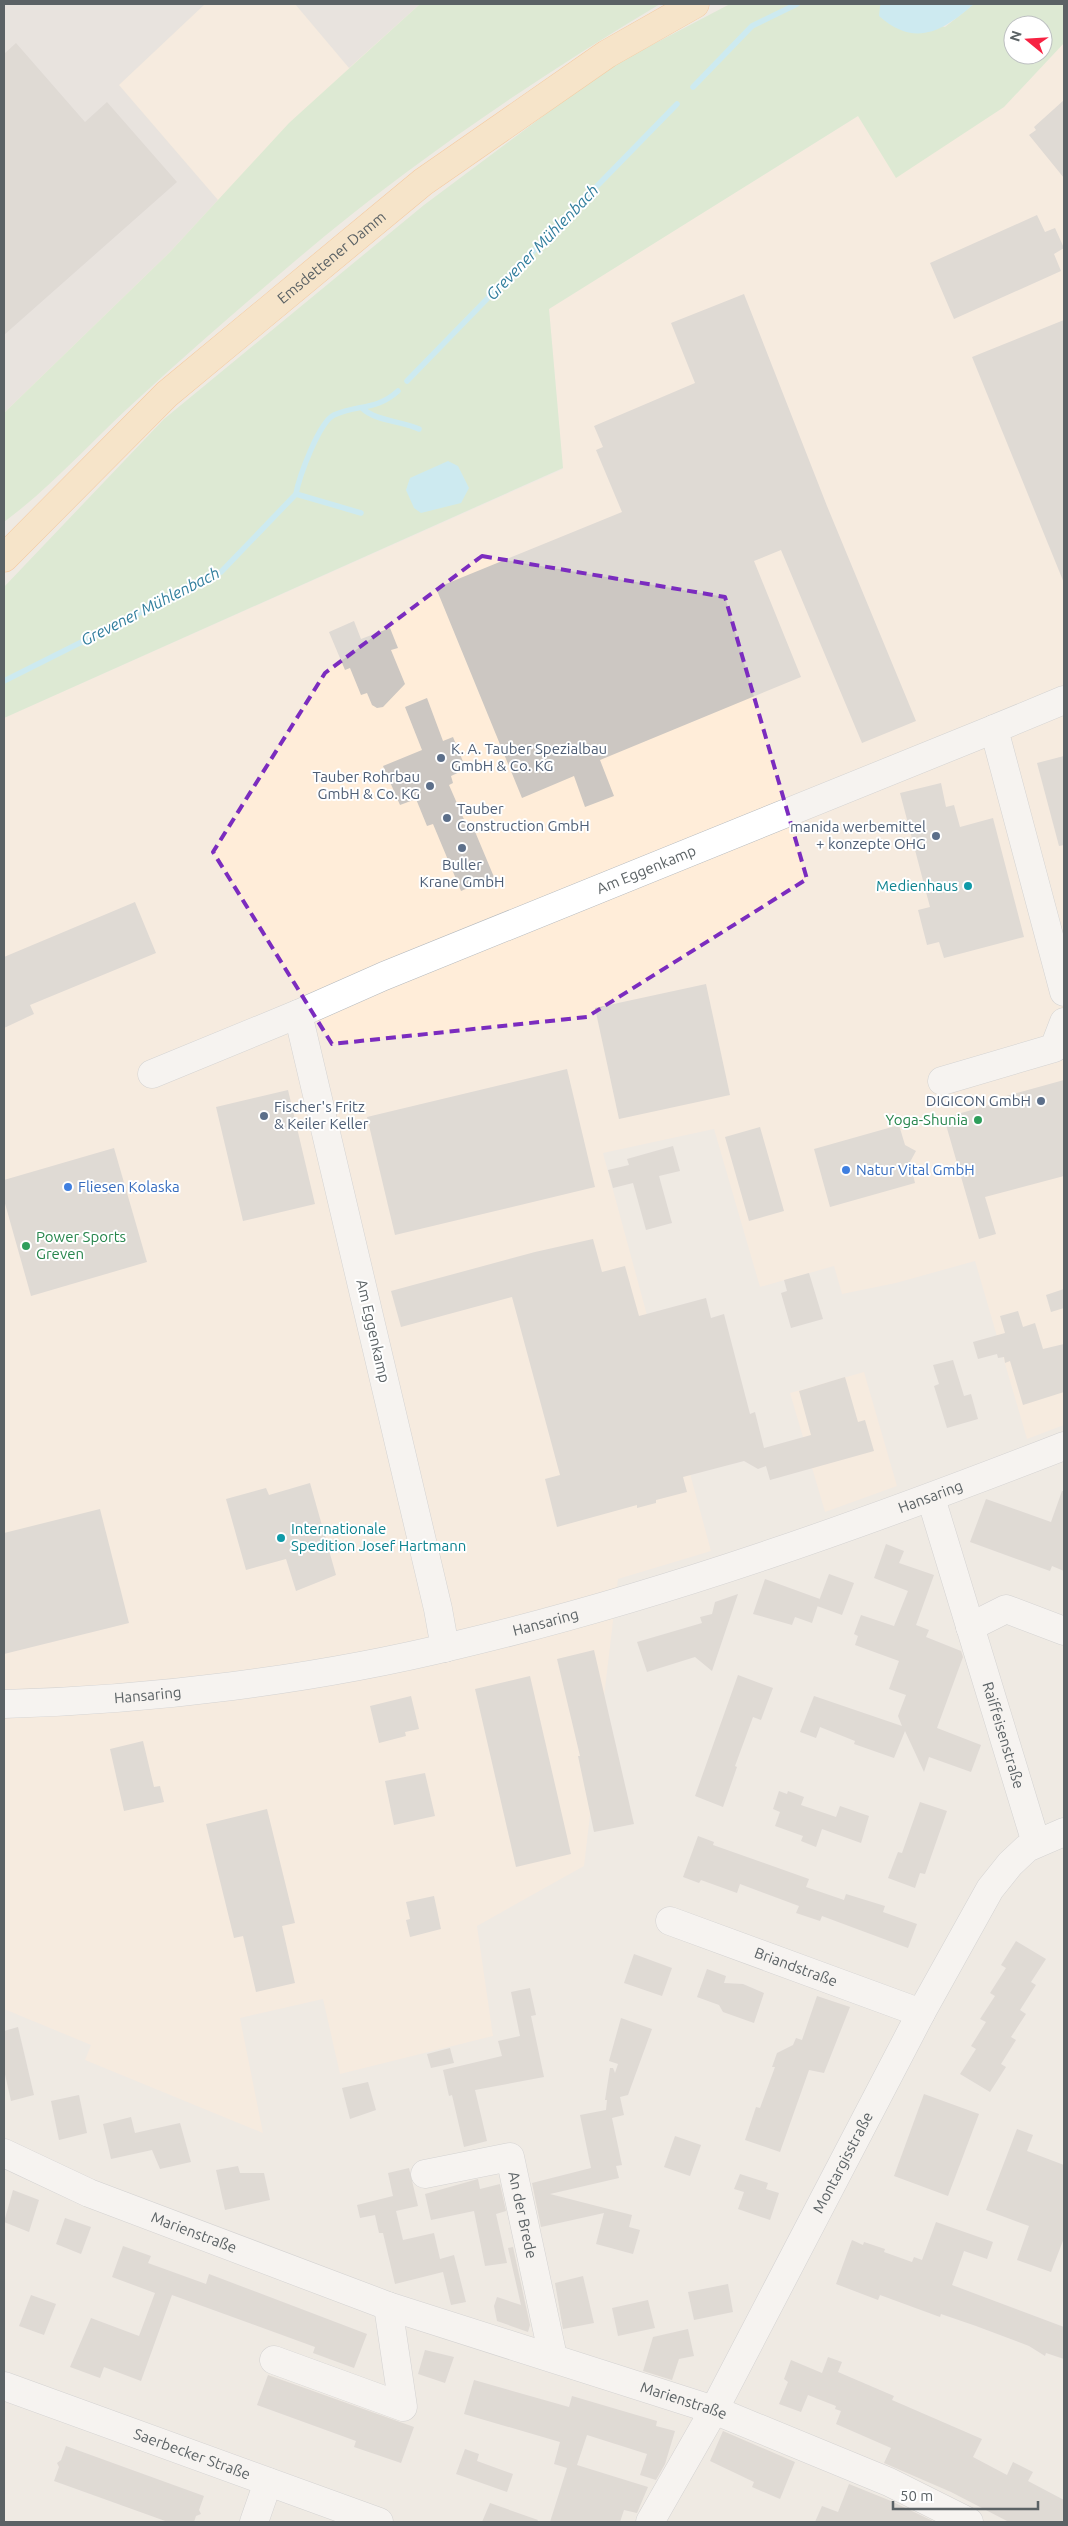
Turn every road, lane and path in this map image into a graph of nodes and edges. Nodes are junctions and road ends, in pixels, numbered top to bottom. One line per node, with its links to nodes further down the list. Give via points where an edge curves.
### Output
1 (695, 4): 2 (main road, Emsdettener Damm, via 607,54 423,182 167,394)
2 (4, 558)
3 (1064, 700): 4 (street, Am Eggenkamp)
4 (994, 729): 5 (street); 6 (street, Am Eggenkamp, via 384,976)
5 (1064, 992)
6 (298, 1014): 8 (street, Am Eggenkamp); 14 (street, Am Eggenkamp)
7 (1064, 1022): 9 (street, via 1054,1048)
8 (152, 1074)
9 (942, 1081)
10 (1064, 1446): 11 (street, Hansaring)
11 (931, 1498): 12 (street, Raiffeisenstraße); 14 (street, Hansaring, via 630,1599)
12 (970, 1627): 13 (street, via 1006,1609); 17 (street, Raiffeisenstraße)
13 (1064, 1630)
14 (445, 1648): 15 (street, Hansaring, via 312,1674 240,1684 141,1696)
15 (4, 1704)
16 (1064, 1832): 17 (street, Montargisstraße)
17 (1036, 1843): 19 (street, Montargisstraße, via 1010,1864 990,1889)
18 (670, 1921): 19 (street, Briandstraße)
19 (921, 2013): 26 (street, Montargisstraße)
20 (4, 2152): 22 (street, Marienstraße, via 89,2193)
21 (425, 2174): 23 (street, An der Brede, via 510,2157)
22 (388, 2306): 23 (street, Marienstraße); 24 (street, via 403,2407)
23 (553, 2358): 26 (street, Marienstraße)
24 (274, 2360)
25 (4, 2386): 27 (street, Saerbecker Straße)
26 (714, 2410): 30 (street, Montargisstraße); 31 (street, Marienstraße, via 890,2482)
27 (268, 2482): 28 (street); 29 (street, Saerbecker Straße)
28 (254, 2522)
29 (379, 2522)
30 (650, 2522)
31 (969, 2522)

